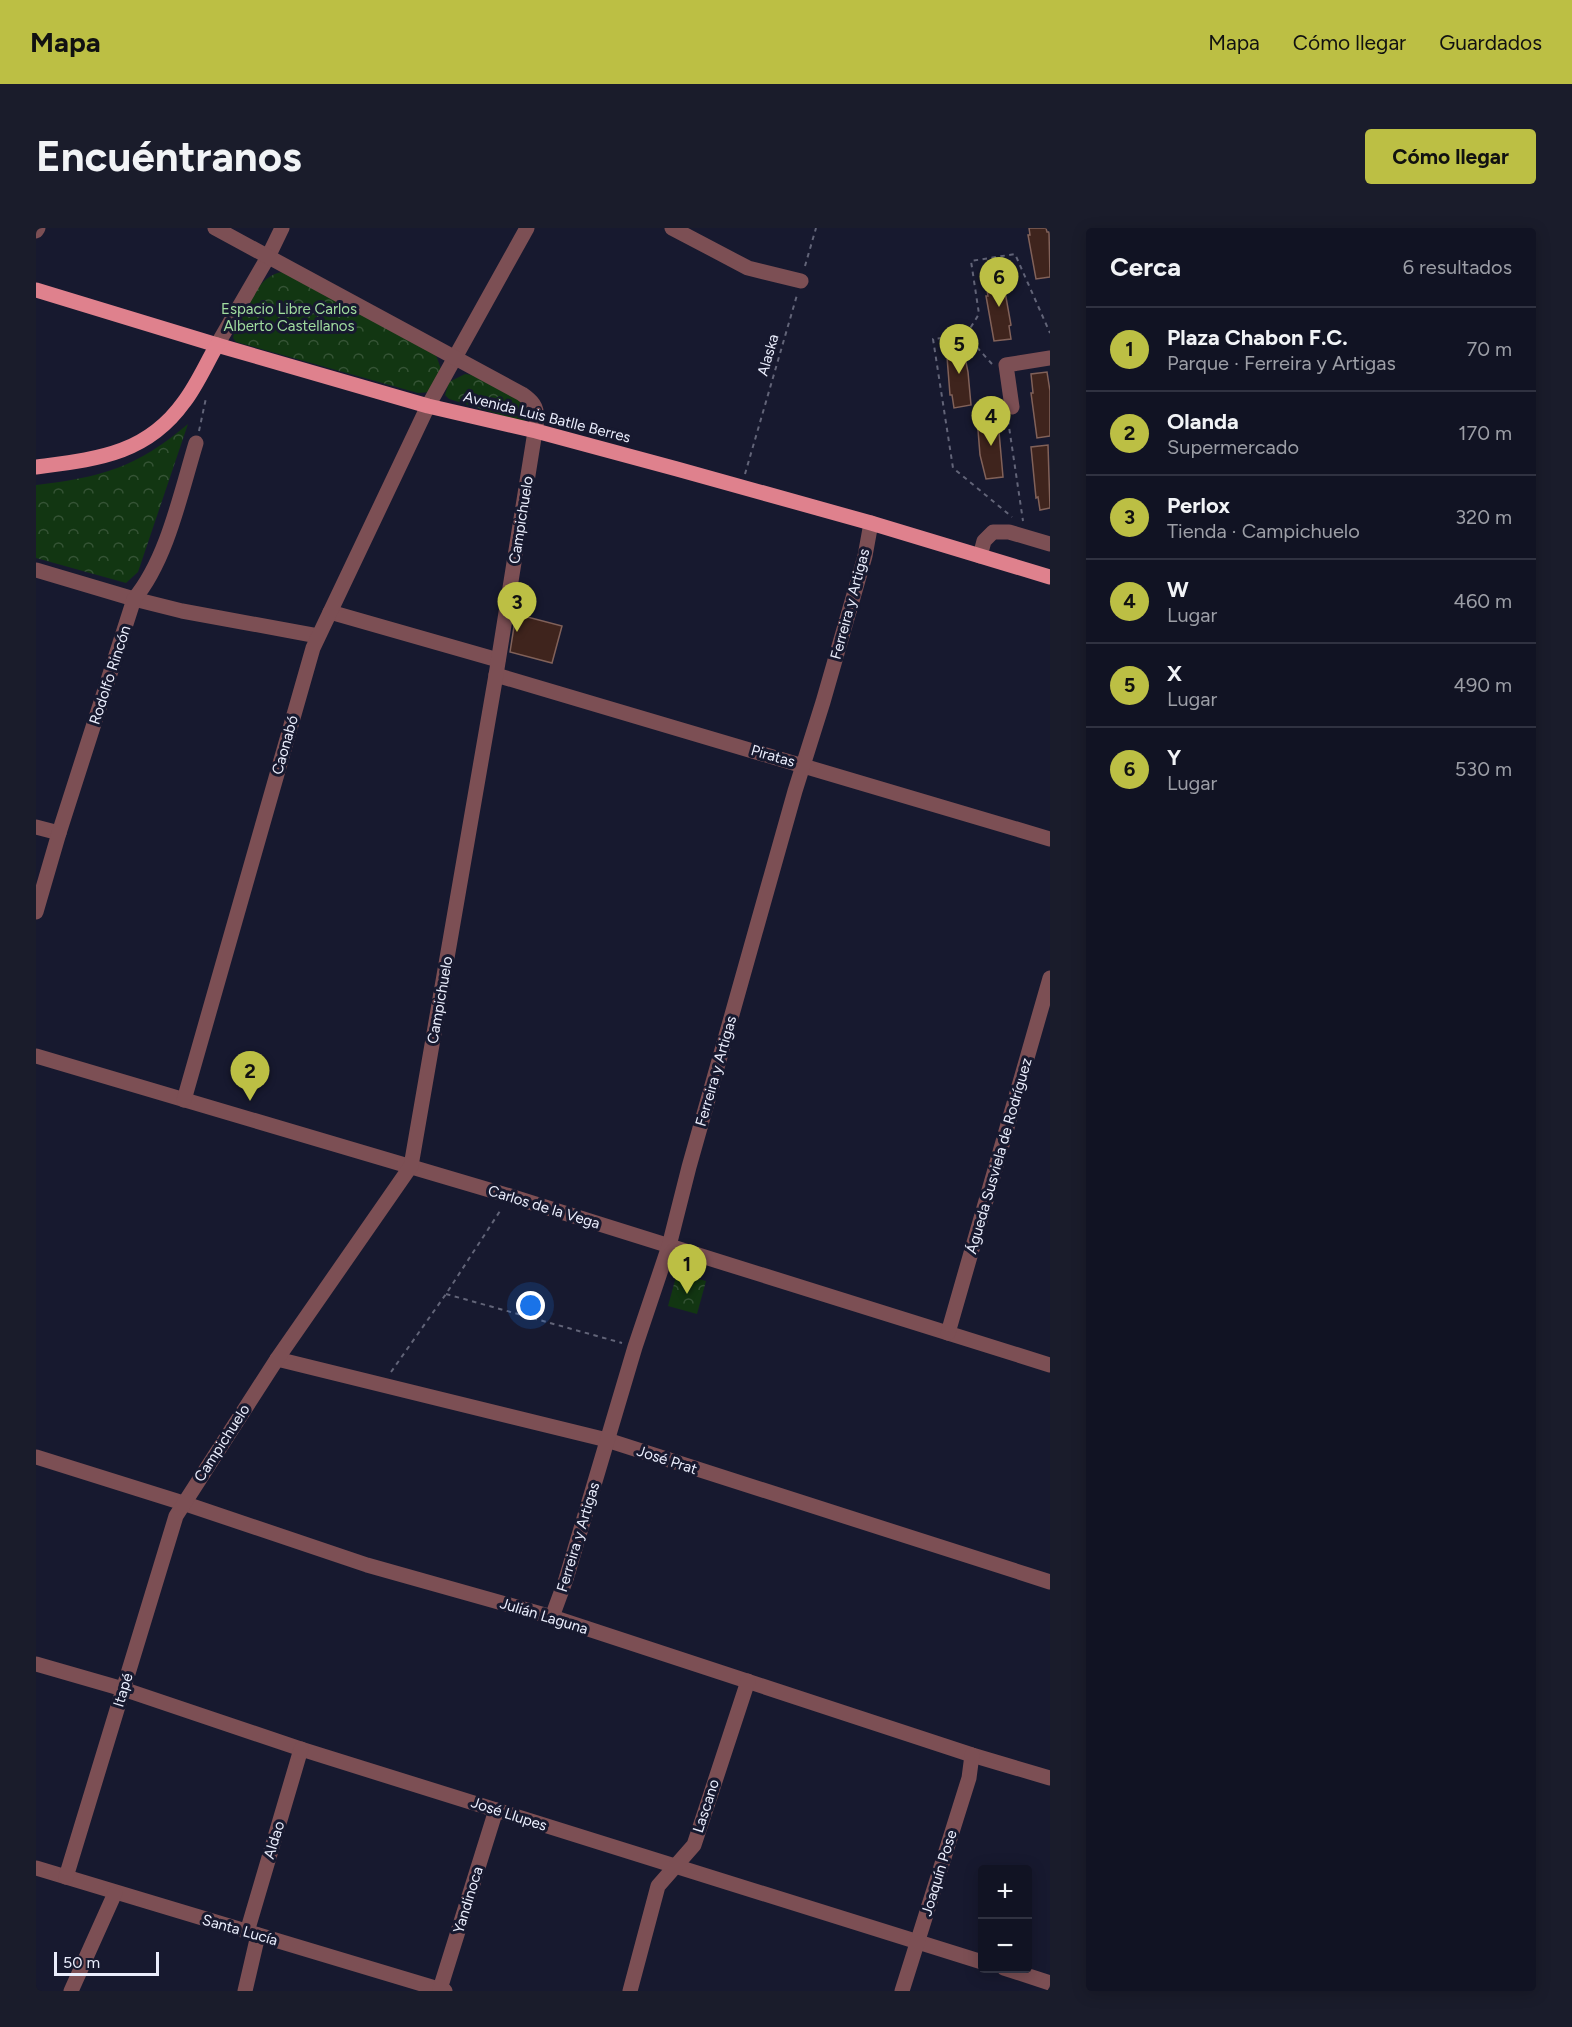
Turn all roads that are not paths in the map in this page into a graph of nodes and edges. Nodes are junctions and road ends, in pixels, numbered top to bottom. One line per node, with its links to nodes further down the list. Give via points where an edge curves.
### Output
1 (215, 228): 5 (street)
2 (282, 228): 5 (street)
3 (527, 228): 9 (street)
4 (672, 228): 6 (street, via 748,268)
5 (268, 257): 8 (street); 9 (street)
6 (801, 281)
7 (36, 290): 8 (main road, Avenida Luis Batlle Berres)
8 (217, 345): 11 (main road, Avenida Luis Batlle Berres); 15 (main road, via 185,402 147,439 101,458)
9 (456, 357): 11 (street); 13 (street, Campichuelo, via 531,400 537,410)
10 (1050, 358): 12 (street, via 1006,365)
11 (428, 406): 13 (main road, Avenida Luis Batlle Berres); 22 (street, Caonabó)
12 (1012, 407)
13 (536, 431): 16 (main road, Avenida Luis Batlle Berres); 24 (street, Campichuelo)
14 (196, 443): 21 (street, Rodolfo Rincón, via 151,576)
15 (36, 467)
16 (871, 523): 18 (main road, Avenida Luis Batlle Berres); 25 (street, Ferreira y Artigas, via 846,624)
17 (1050, 544): 18 (street, via 1009,532 993,532 984,541)
18 (980, 556): 20 (main road, Avenida Luis Batlle Berres)
19 (36, 570): 21 (street)
20 (1050, 577)
21 (135, 599): 23 (street); 27 (street, Rodolfo Rincón)
22 (330, 612): 23 (street, Caonabó); 24 (street, Piratas)
23 (318, 636): 32 (street, Caonabó)
24 (497, 668): 25 (street, Piratas); 33 (street, Campichuelo)
25 (803, 765): 28 (street, Piratas); 34 (street, Ferreira y Artigas)
26 (36, 827): 27 (street)
27 (58, 833): 29 (street, Rodolfo Rincón)
28 (1050, 838)
29 (36, 912)
30 (1050, 978): 35 (street, Águeda Susviela de Rodríguez)
31 (36, 1056): 32 (street, Carlos de la Vega)
32 (184, 1100): 33 (street, Carlos de la Vega)
33 (411, 1166): 34 (street, Carlos de la Vega); 36 (street, Campichuelo)
34 (669, 1246): 35 (street, Carlos de la Vega); 38 (street, Ferreira y Artigas)
35 (948, 1333): 37 (street, Carlos de la Vega)
36 (277, 1359): 38 (street, José Prat); 40 (street, Campichuelo)
37 (1050, 1365)
38 (606, 1440): 41 (street, José Prat); 42 (street, Ferreira y Artigas)
39 (36, 1457): 40 (street, Julián Laguna)
40 (183, 1503): 42 (street, Julián Laguna, via 367,1565); 45 (street, Itapé)
41 (1050, 1582)
42 (552, 1617): 44 (street, Julián Laguna)
43 (36, 1664): 45 (street, José Llupes)
44 (748, 1681): 47 (street, Julián Laguna); 50 (street, Lascano, via 694,1845)
45 (123, 1689): 46 (street, José Llupes); 52 (street, Itapé)
46 (301, 1749): 49 (street, José Llupes); 54 (street, Aldao)
47 (972, 1755): 48 (street, Julián Laguna); 55 (street, Joaquín Pose, via 969,1778)
48 (1050, 1778)
49 (496, 1810): 50 (street, José Llupes); 59 (street, Yandinoca)
50 (675, 1866): 55 (street, José Llupes); 62 (street, Lascano, via 658,1886)
51 (36, 1868): 52 (street, Santa Lucía)
52 (66, 1877): 53 (street, Santa Lucía)
53 (115, 1893): 54 (street, Santa Lucía); 60 (street)
54 (253, 1934): 59 (street, Santa Lucía); 61 (street, Aldao)
55 (917, 1942): 56 (street, José Llupes); 63 (street, Joaquín Pose)
56 (978, 1961)
57 (1019, 1973): 58 (street)
58 (1050, 1983)
59 (442, 1990)
60 (71, 1991)
61 (245, 1991)
62 (630, 1991)
63 (902, 1991)

